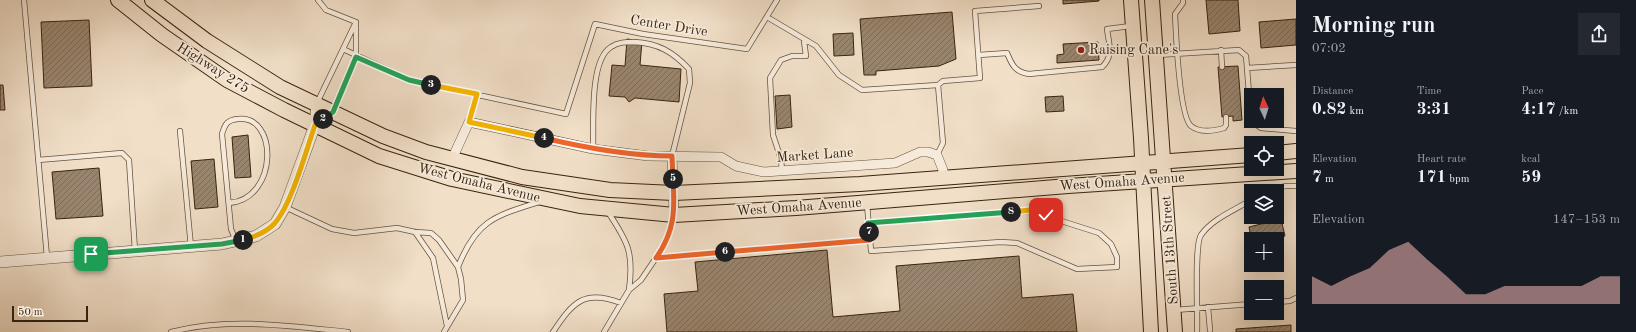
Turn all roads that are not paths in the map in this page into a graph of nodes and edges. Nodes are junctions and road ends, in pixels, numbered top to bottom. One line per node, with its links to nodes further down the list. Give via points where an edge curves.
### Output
1 (24, 0): 41 (lane)
2 (118, 0): 30 (highway, Highway 275, via 162,36 227,80)
3 (152, 0): 26 (highway, Highway 275, via 207,41 280,87)
4 (318, 0): 11 (lane, via 326,10)
5 (777, 0): 10 (lane, Center Drive)
6 (1131, 0): 12 (highway, South 13th Street)
7 (1152, 0): 18 (highway, South 13th Street)
8 (1183, 0): 16 (lane, via 1175,14)
9 (1039, 6): 17 (lane, via 975,11)
10 (767, 17): 13 (lane); 25 (lane, Center Drive, via 747,49 643,34 595,24 566,114)
11 (356, 22): 14 (lane); 19 (lane)
12 (1133, 26): 17 (lane, via 1107,29 1109,61 1102,67 1029,74 1021,73 1013,67 1007,53); 43 (highway, South 13th Street)
13 (804, 41): 23 (lane, via 816,46 839,75 862,90); 44 (lane, via 806,56 792,56 781,60 770,78 773,135)
14 (343, 49): 19 (lane); 26 (lane)
15 (1221, 50): 16 (lane); 21 (lane); 22 (lane, via 1239,50 1246,56)
16 (1178, 53): 18 (lane); 28 (lane, via 1183,108 1190,126 1199,130 1224,128)
17 (978, 55): 23 (lane, via 980,78 942,81)
18 (1157, 55): 42 (highway, South 13th Street)
19 (356, 57): 25 (lane, via 409,80); 27 (lane)
20 (1296, 65): 22 (lane)
21 (1222, 67)
22 (1247, 68): 24 (lane)
23 (938, 85): 37 (lane, via 943,143)
24 (1249, 88)
25 (477, 94): 29 (lane)
26 (317, 104): 27 (highway, West Omaha Avenue); 30 (street)
27 (333, 112): 30 (street); 40 (highway, West Omaha Avenue, via 383,136)
28 (1226, 117)
29 (469, 122): 34 (street, Market Lane); 40 (street)
30 (315, 125): 52 (highway, West Omaha Avenue, via 379,156 452,179); 56 (street)
31 (1261, 128): 33 (lane)
32 (180, 131): 63 (lane)
33 (1296, 131)
34 (593, 149): 39 (street, Market Lane, via 648,156); 39 (lane, via 596,76 602,56 610,47 624,41 645,42 674,53 690,69 688,96)
35 (1296, 151): 36 (highway)
36 (1284, 152)
37 (937, 155): 44 (street, Market Lane, via 920,152 895,163); 46 (street)
38 (1244, 155): 42 (highway, West Omaha Avenue)
39 (672, 156): 44 (street, Market Lane, via 721,157 736,166 751,170); 51 (street)
40 (452, 159): 51 (highway, West Omaha Avenue, via 562,183 641,193)
41 (38, 160): 64 (lane, via 122,153 126,156 129,160); 65 (lane)
42 (1164, 161): 43 (highway, West Omaha Avenue); 47 (highway, South 13th Street)
43 (1143, 162): 46 (highway, West Omaha Avenue); 48 (highway, South 13th Street)
44 (782, 170)
45 (1296, 171): 47 (highway, West Omaha Avenue)
46 (943, 178): 51 (highway, West Omaha Avenue)
47 (1165, 179): 48 (highway, West Omaha Avenue); 76 (highway, South 13th Street)
48 (1144, 181): 54 (highway, West Omaha Avenue); 84 (highway, South 13th Street)
49 (1284, 186): 50 (lane)
50 (1296, 186)
51 (674, 193): 58 (street)
52 (544, 200): 57 (highway, West Omaha Avenue); 68 (lane, via 492,218 476,232 466,246)
53 (229, 203): 53 (lane, via 248,198 261,181 267,165 265,138 260,128 250,120 241,118 230,120 222,134); 62 (lane, via 231,229)
54 (867, 203): 58 (highway, West Omaha Avenue); 59 (lane)
55 (1244, 204): 75 (lane, via 1218,219 1200,235 1197,250)
56 (285, 207): 60 (lane, via 332,229 354,233 397,228); 62 (street, via 275,224 256,236)
57 (606, 209): 58 (highway, West Omaha Avenue); 69 (lane, via 629,250 631,269)
58 (674, 215): 66 (lane, via 664,246)
59 (868, 223): 61 (lane); 61 (lane, via 1030,210 1099,233 1111,244 1117,257 1117,267 1076,268 1017,243 871,251)
60 (415, 232): 68 (lane, via 431,233 440,240); 77 (lane, via 433,258)
61 (870, 240): 66 (lane)
62 (236, 242): 63 (street)
63 (191, 247): 64 (street)
64 (135, 251): 65 (street)
65 (47, 258): 67 (street)
66 (656, 258): 69 (lane, via 641,280)
67 (0, 262)
68 (458, 267): 77 (lane, via 464,300)
69 (628, 290): 72 (lane)
70 (1296, 298): 71 (lane)
71 (1284, 301)
72 (621, 303): 82 (lane, via 602,298 585,298 575,303); 83 (lane)
73 (1244, 304): 74 (lane)
74 (1208, 307): 75 (lane); 78 (lane)
75 (1198, 308): 76 (lane); 86 (lane)
76 (1174, 310): 85 (highway, South 13th Street)
77 (447, 326): 81 (lane)
78 (1210, 330)
79 (171, 332): 80 (lane, via 193,326 238,324 276,324)
80 (348, 332)
81 (444, 332)
82 (553, 332)
83 (604, 332)
84 (1151, 332)
85 (1175, 332)
86 (1197, 332)

